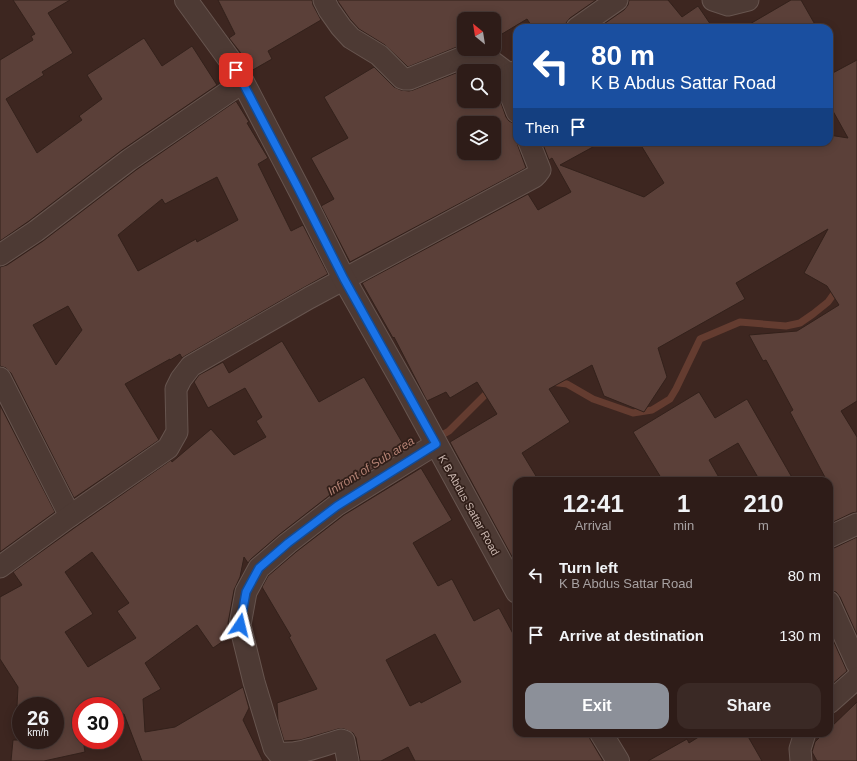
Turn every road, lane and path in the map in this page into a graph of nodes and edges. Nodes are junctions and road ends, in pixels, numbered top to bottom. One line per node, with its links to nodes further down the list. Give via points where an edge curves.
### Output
1 (186, 0): 9 (street, K B Abdus Sattar Road)
2 (324, 0): 7 (street, via 351,38 379,55 402,78 409,79 471,54 486,57)
3 (617, 0): 6 (street)
4 (713, 0): 5 (street, via 728,4)
5 (748, 0)
6 (583, 24)
7 (513, 72)
8 (513, 75): 10 (street, via 508,84)
9 (243, 82): 12 (street, via 129,160 36,231); 13 (street, K B Abdus Sattar Road)
10 (513, 102)
11 (531, 146): 13 (street, via 540,170 537,174)
12 (0, 254)
13 (344, 279): 15 (street, K B Abdus Sattar Road); 16 (street, via 191,366 176,389 177,432 168,448)
14 (0, 378): 16 (street)
15 (436, 444): 20 (street, K B Abdus Sattar Road); 27 (street, via 337,506 288,543 259,568 246,592 240,625 274,748 278,753 288,754 341,740 344,741)
16 (70, 516): 19 (street)
17 (857, 524): 18 (street)
18 (833, 535)
19 (0, 567)
20 (513, 585)
21 (833, 611): 22 (street)
22 (857, 664)
23 (857, 678): 24 (street)
24 (833, 699)
25 (603, 737): 28 (street)
26 (804, 737): 29 (street, via 800,749)
27 (348, 761)
28 (618, 761)
29 (801, 761)

